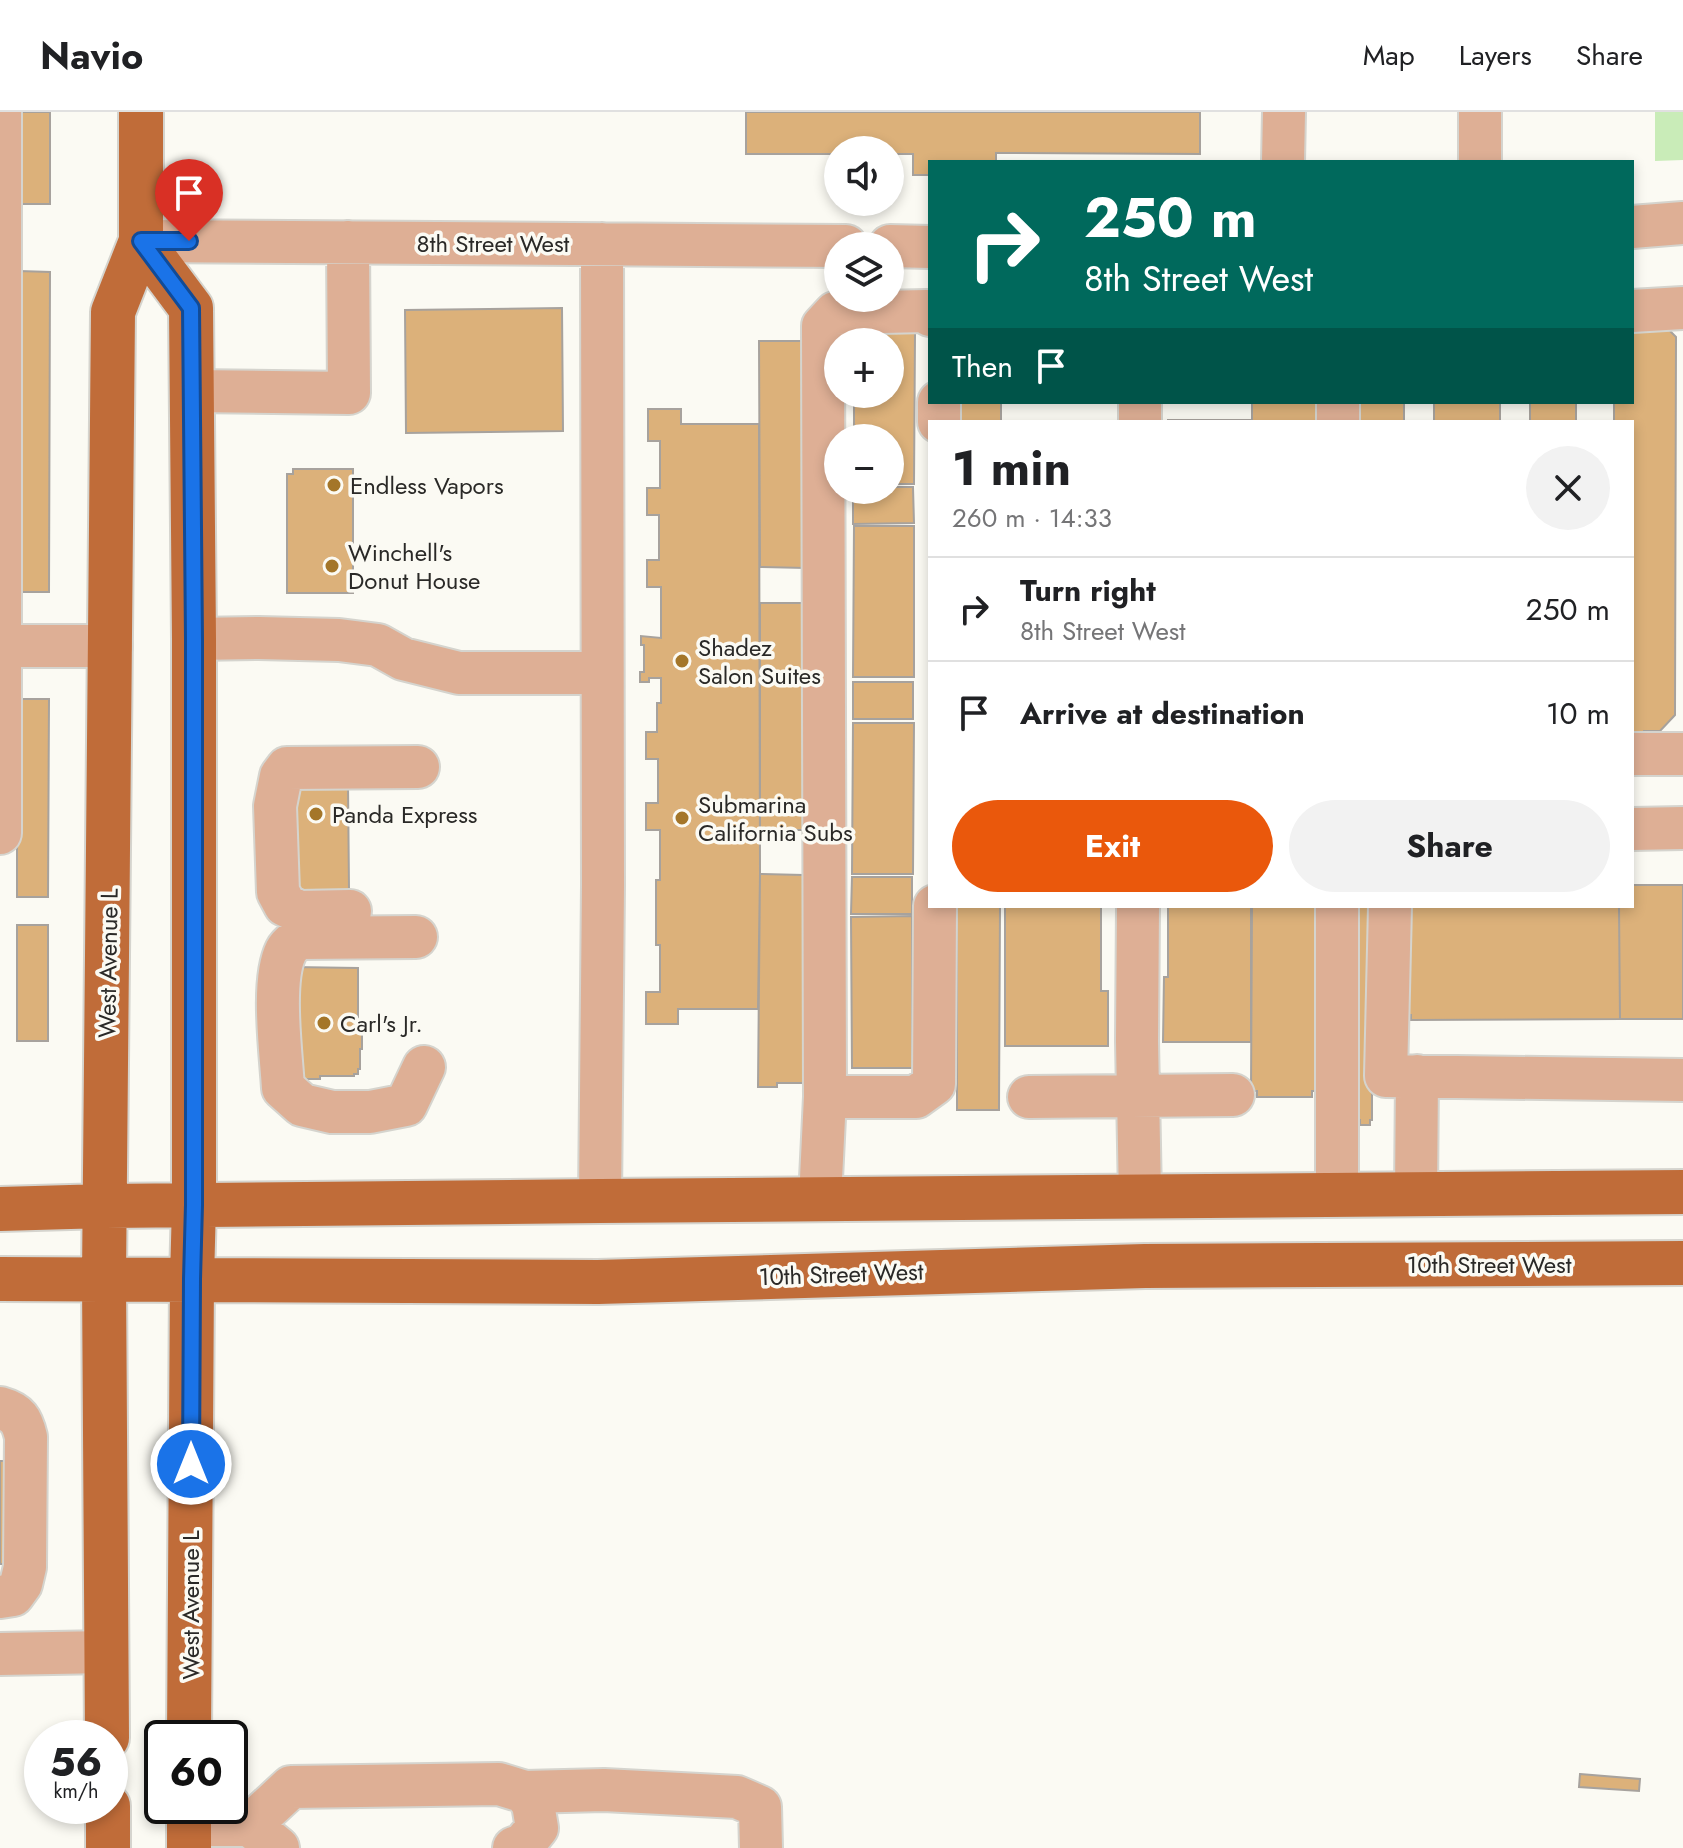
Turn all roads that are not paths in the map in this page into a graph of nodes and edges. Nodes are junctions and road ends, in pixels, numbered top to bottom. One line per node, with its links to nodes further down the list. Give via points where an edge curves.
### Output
1 (0, 112): 20 (street)
2 (141, 112): 9 (main road, West Avenue L)
3 (1284, 112): 5 (street)
4 (1480, 112): 6 (street)
5 (1283, 160)
6 (1480, 160)
7 (1683, 223): 8 (street)
8 (1634, 227)
9 (141, 241): 10 (street, 8th Street West); 18 (main road, West Avenue L, via 191,308); 21 (main road, West Avenue L, via 113,312)
10 (348, 242): 11 (street, 8th Street West); 18 (street, via 349,393)
11 (602, 244): 12 (street, 8th Street West); 22 (street)
12 (824, 246)
13 (904, 246): 14 (street)
14 (928, 247)
15 (1683, 308): 16 (street)
16 (1634, 311)
17 (928, 312): 38 (street, via 835,313 823,326)
18 (191, 391): 19 (main road, West Avenue L)
19 (194, 639): 22 (street, via 378,645 403,659 459,673); 46 (main road, West Avenue L)
20 (0, 646): 21 (street); 28 (street)
21 (111, 646): 47 (main road, West Avenue L)
22 (602, 673): 45 (street)
23 (1634, 754): 24 (street)
24 (1683, 754)
25 (418, 767): 33 (street, via 287,768 281,776 275,806 278,892 285,905 299,912 416,924 299,938 287,948 280,968 278,1024 283,1088 302,1105 332,1112 406,1105)
26 (1683, 828): 27 (street)
27 (1634, 829)
28 (0, 833)
29 (935, 908): 38 (street, via 934,1084 916,1097)
30 (1138, 908): 37 (street)
31 (1337, 908): 42 (street)
32 (1390, 908): 34 (street, via 1386,1076)
33 (424, 1067)
34 (1417, 1076): 35 (street); 41 (street)
35 (1683, 1080)
36 (1233, 1095): 37 (street)
37 (1137, 1096): 39 (street); 43 (street)
38 (825, 1097): 44 (street)
39 (1029, 1097)
40 (1683, 1192): 41 (main road)
41 (1416, 1194): 42 (main road)
42 (1337, 1195): 43 (main road)
43 (1140, 1197): 44 (main road)
44 (820, 1199): 45 (main road)
45 (600, 1201): 46 (main road)
46 (194, 1205): 47 (main road); 52 (main road, West Avenue L)
47 (105, 1206): 48 (main road); 50 (main road, West Avenue L)
48 (0, 1209)
49 (1683, 1263): 52 (main road, 10th Street West, via 1145,1266 598,1282)
50 (104, 1278): 51 (main road, 10th Street West); 52 (main road, 10th Street West); 55 (main road, West Avenue L)
51 (0, 1279)
52 (192, 1279): 58 (main road, West Avenue L)
53 (0, 1408): 54 (street, via 23,1423 26,1452 25,1567 13,1595)
54 (0, 1597)
55 (106, 1652): 56 (street); 57 (main road, West Avenue L)
56 (0, 1654)
57 (107, 1720)
58 (189, 1720)
59 (525, 1792): 62 (street, via 499,1784 291,1787); 64 (street, via 537,1828); 65 (street, via 737,1797 760,1807)
60 (108, 1824): 63 (main road)
61 (189, 1826): 62 (street)
62 (264, 1836)
63 (108, 1848)
64 (514, 1848)
65 (761, 1848)

